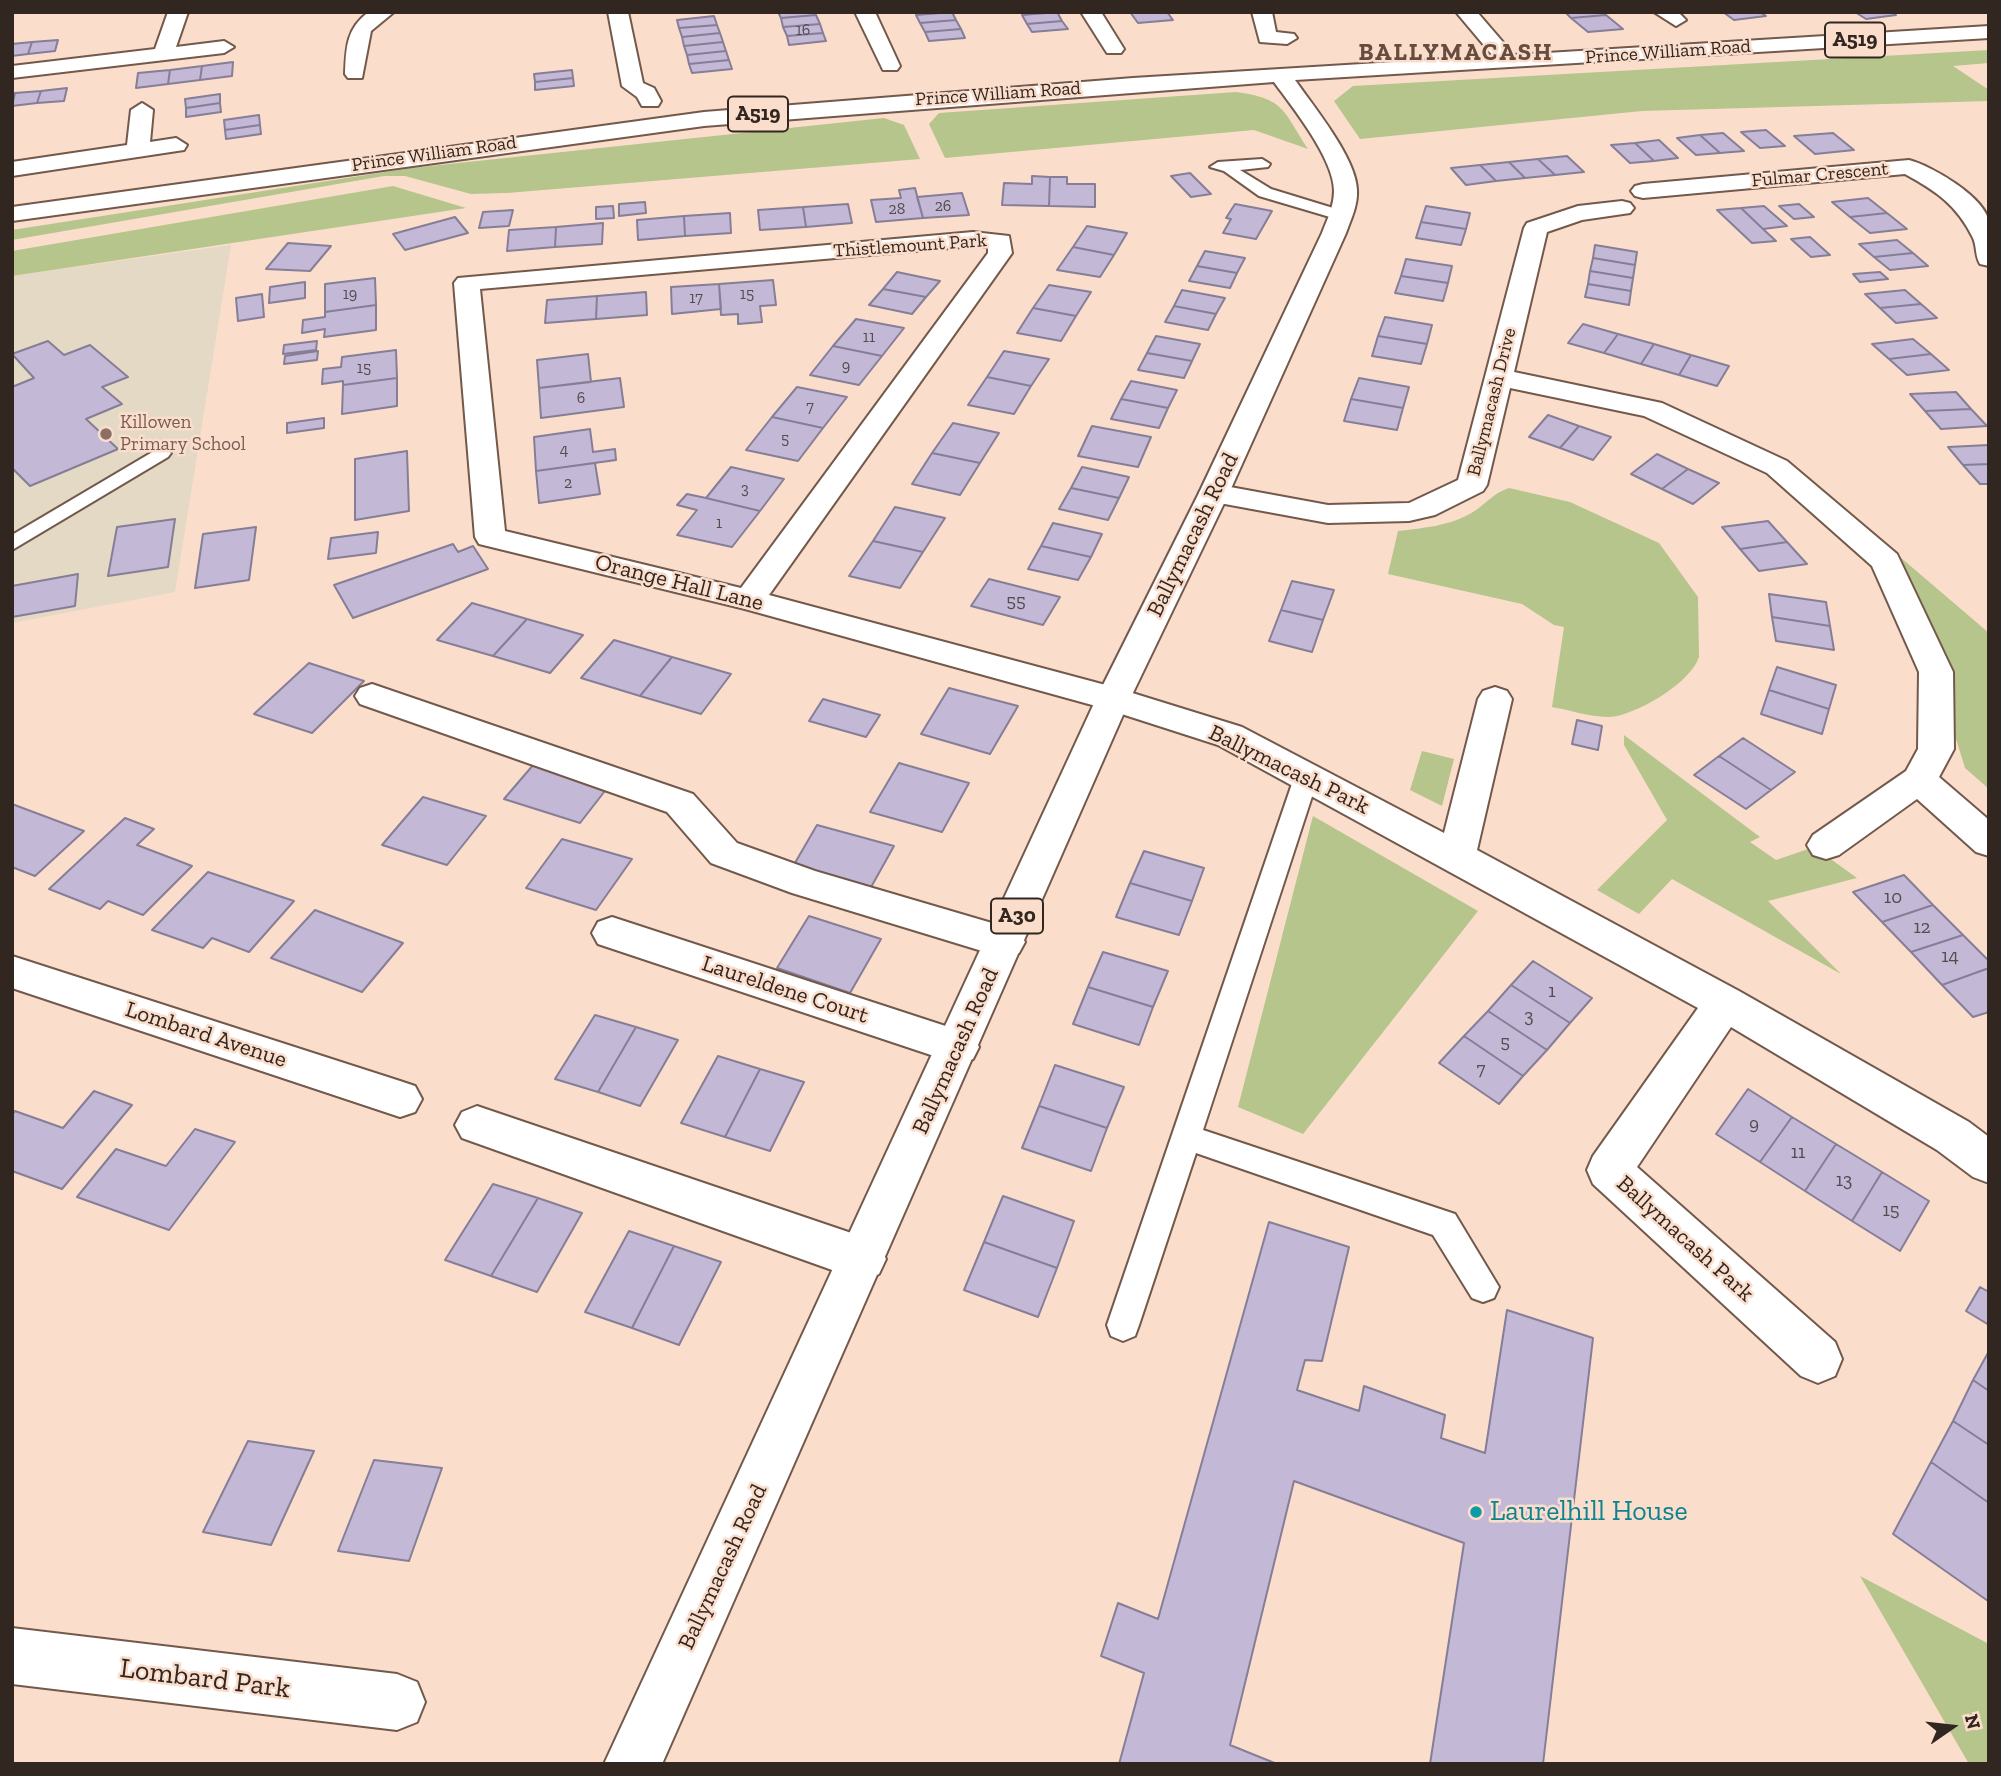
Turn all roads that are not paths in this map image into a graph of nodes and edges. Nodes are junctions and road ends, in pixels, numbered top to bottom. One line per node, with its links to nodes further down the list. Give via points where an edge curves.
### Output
1 (178, 12): 12 (street)
2 (384, 12): 16 (street, via 367,20 358,33)
3 (618, 12): 18 (street, via 632,86 646,93)
4 (865, 12): 14 (street)
5 (1091, 12): 11 (street)
6 (1262, 12): 9 (street, via 1267,38)
7 (1466, 12): 13 (street)
8 (1989, 32): 13 (street, Prince William Road / A519)
9 (1287, 38)
10 (225, 47): 12 (street)
11 (1114, 49)
12 (163, 54): 15 (street)
13 (1509, 62): 17 (street, Prince William Road / A519)
14 (890, 66)
15 (12, 72)
16 (355, 74)
17 (1282, 76): 25 (street, Prince William Road / A519, via 963,96 704,119); 26 (street, Ballymacash Road / A30, via 1340,169 1345,187)
18 (650, 101)
19 (142, 110): 21 (street)
20 (176, 145): 21 (street)
21 (138, 149): 23 (street)
22 (1262, 164): 26 (lane, via 1220,167 1267,193)
23 (12, 169)
24 (1632, 200): 27 (street, Fulmar Crescent, via 1909,167 1951,190 1975,217); 30 (street, Ballymacash Drive, via 1536,228)
25 (12, 214)
26 (1340, 215): 32 (street, Ballymacash Road / A30)
27 (1988, 244): 28 (street, Fulmar Crescent)
28 (1989, 259)
29 (467, 283): 34 (street, Orange Hall Lane, via 490,537); 34 (street, Thistlemount Park, via 973,239 1000,241 1000,253)
30 (1499, 377): 32 (street, Ballymacash Drive, via 1472,485 1424,509 1328,514); 39 (street, via 1652,409 1777,467 1886,561 1936,672 1936,749)
31 (161, 453): 33 (lane)
32 (1214, 493): 36 (street, Ballymacash Road / A30)
33 (12, 544)
34 (749, 600): 36 (street, Orange Hall Lane)
35 (372, 696): 44 (street, via 680,803 724,853 806,883)
36 (1114, 699): 38 (street, Ballymacash Park, via 1230,736); 44 (street, Ballymacash Road / A30)
37 (1495, 699): 42 (street)
38 (1307, 775): 42 (street, Ballymacash Park); 50 (lane)
39 (1919, 780): 40 (street); 41 (street)
40 (1989, 842)
41 (1826, 845)
42 (1457, 857): 46 (street, Ballymacash Park)
43 (612, 933): 47 (street, Laureldene Court)
44 (1005, 942): 47 (street, Ballymacash Road / A30)
45 (12, 972): 48 (street, Lombard Avenue)
46 (1725, 1003): 51 (street, Ballymacash Park, via 1953,1136); 55 (street, Ballymacash Park, via 1609,1170)
47 (958, 1047): 52 (street, Ballymacash Road / A30)
48 (400, 1098)
49 (477, 1125): 52 (street)
50 (1186, 1137): 53 (lane, via 1444,1224); 54 (lane)
51 (1989, 1163)
52 (863, 1259): 58 (street, Ballymacash Road / A30)
53 (1483, 1287)
54 (1123, 1325)
55 (1818, 1359)
56 (12, 1656): 57 (street, Lombard Park)
57 (397, 1702)
58 (633, 1764)

